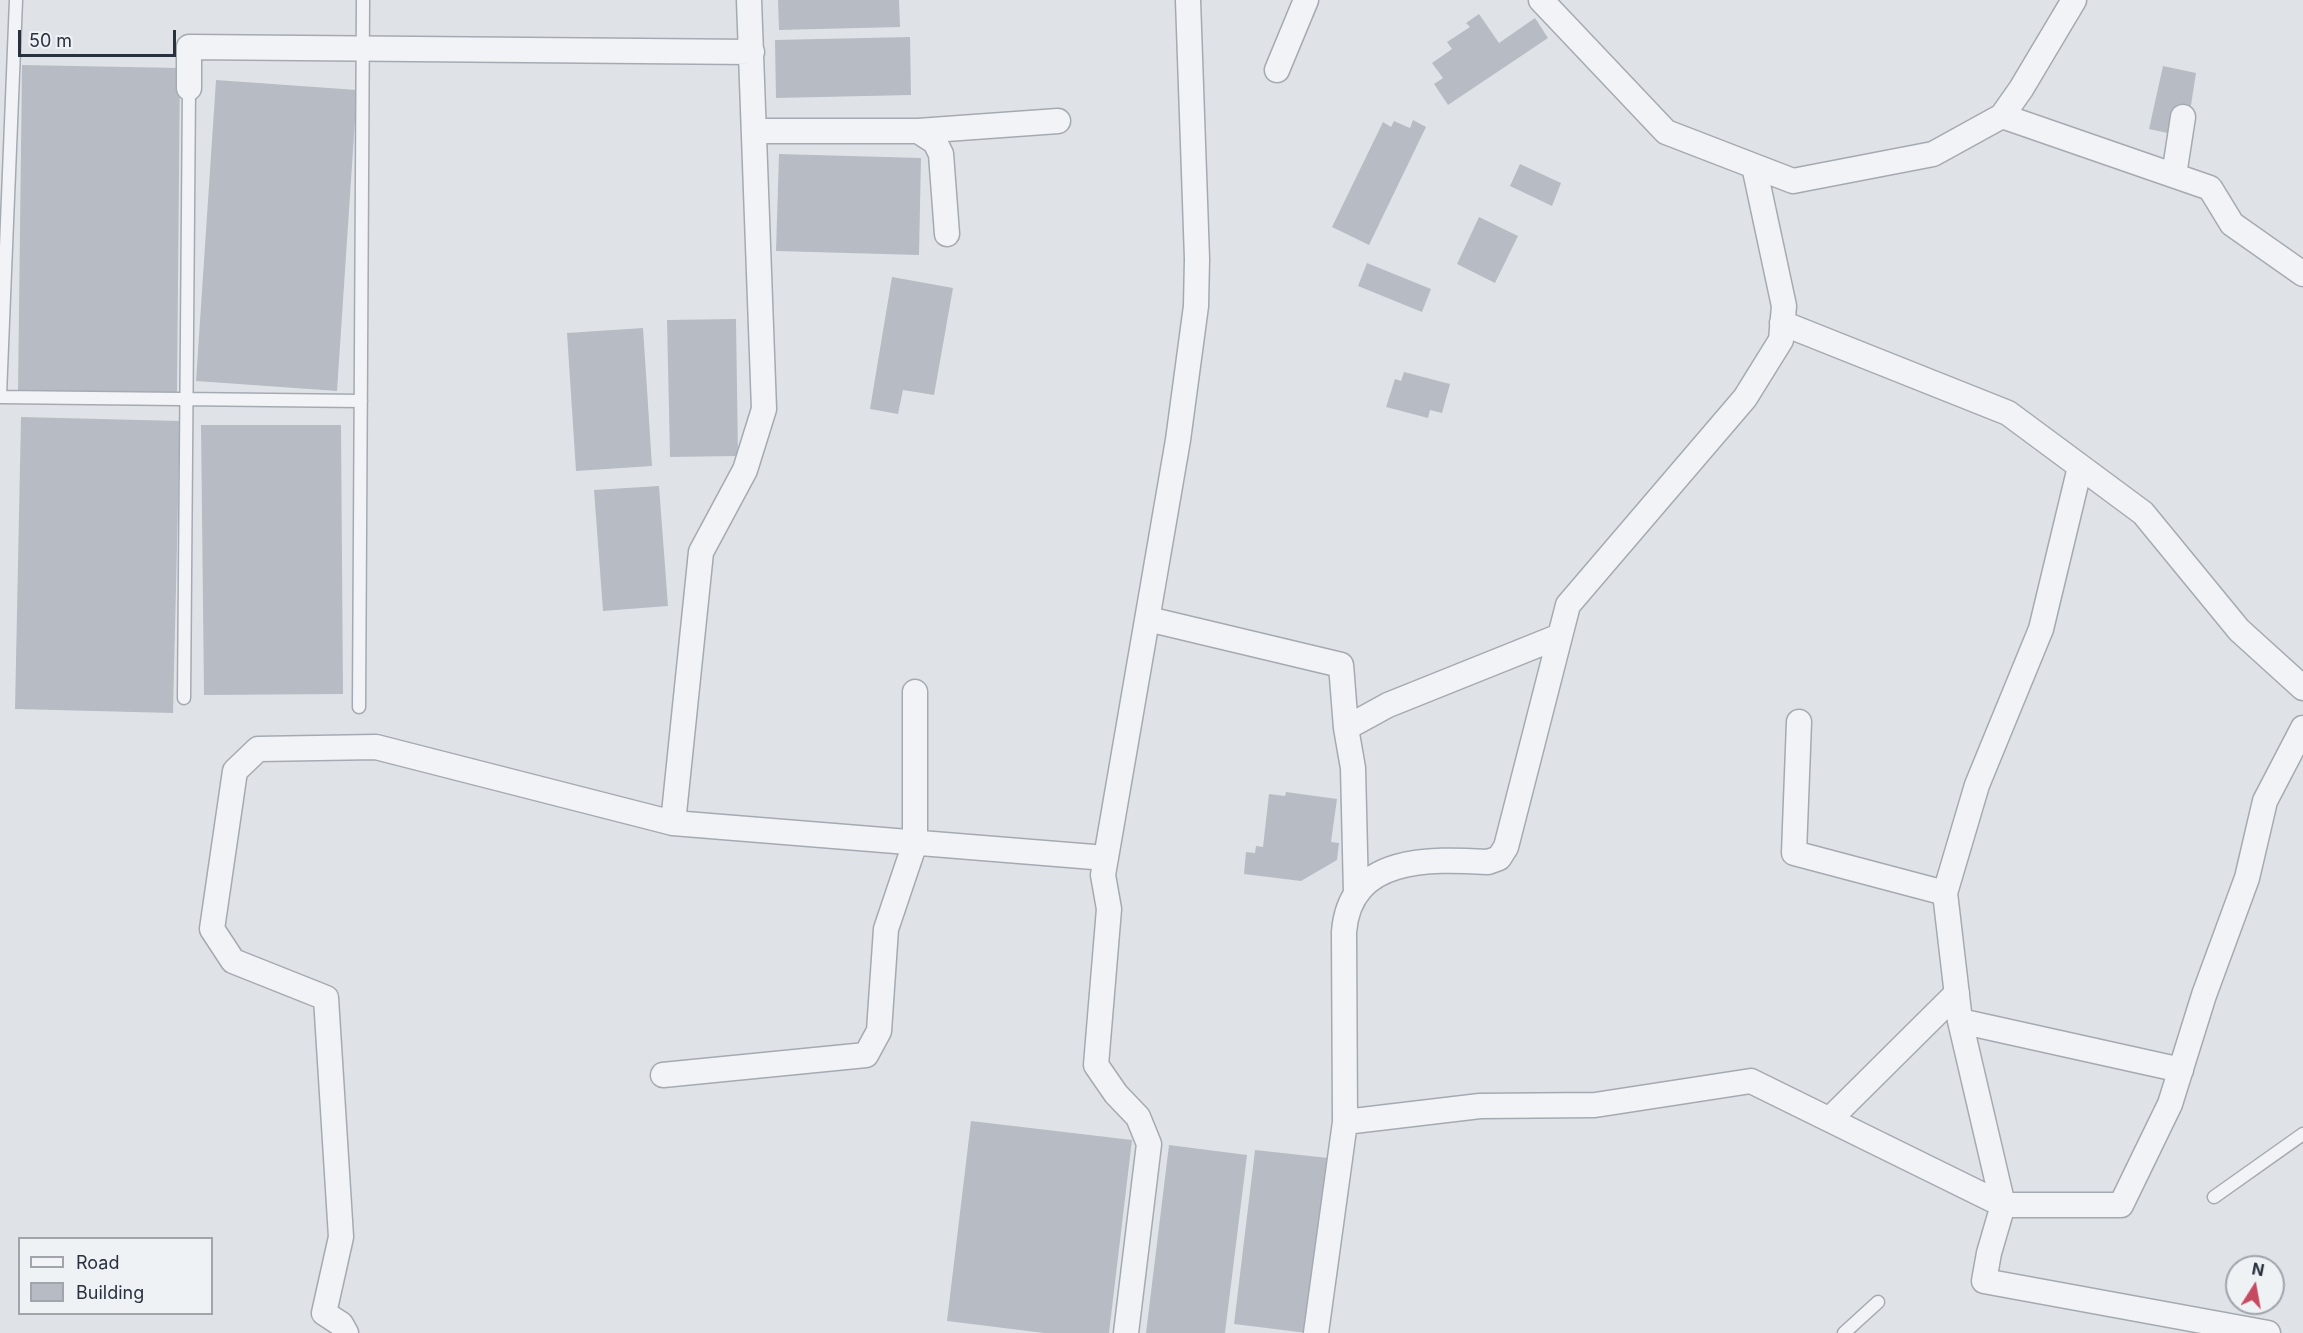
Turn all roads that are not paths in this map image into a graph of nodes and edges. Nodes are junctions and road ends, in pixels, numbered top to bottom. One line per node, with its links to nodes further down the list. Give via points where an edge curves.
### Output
1 (16, 0): 22 (lane)
2 (363, 0): 8 (lane)
3 (749, 0): 9 (street)
4 (1188, 0): 26 (street, via 1196,306)
5 (1306, 0): 10 (street)
6 (1541, 0): 17 (street, via 1666,132)
7 (2074, 0): 12 (street)
8 (363, 48): 9 (street); 11 (street, via 189,47); 24 (lane)
9 (752, 52): 15 (street)
10 (1277, 70)
11 (189, 88): 23 (lane)
12 (2001, 116): 17 (street, via 1933,154 1793,181); 18 (street)
13 (2183, 117): 18 (street)
14 (1058, 121): 16 (street)
15 (755, 131): 16 (street); 35 (street, via 764,409 745,470 701,552)
16 (918, 131): 19 (street, via 935,142 941,154)
17 (1754, 166): 21 (street, via 1784,306)
18 (2174, 175): 20 (street, via 2210,188 2232,224)
19 (947, 234)
20 (2303, 274)
21 (1782, 323): 25 (street, via 2008,413); 27 (street, via 1781,340 1745,398 1568,605)
22 (0, 396): 23 (lane)
23 (186, 400): 24 (lane); 30 (lane)
24 (361, 401): 31 (lane)
25 (2080, 466): 28 (street, via 2143,513 2239,630); 39 (street, via 2041,629 1977,784)
26 (1148, 619): 33 (street, via 1341,665); 37 (street)
27 (1560, 636): 33 (street, via 1388,705); 38 (street, via 1506,847 1498,858 1488,862 1411,862 1380,872)
28 (2303, 688)
29 (915, 692): 36 (street)
30 (184, 698)
31 (359, 707)
32 (1799, 722): 39 (street, via 1794,853)
33 (1346, 728): 38 (street, via 1353,768)
34 (2303, 728): 42 (street, via 2265,801 2247,879)
35 (673, 823): 36 (street); 50 (street, via 376,747 258,749 235,771 212,929 233,961 326,998 341,1237 324,1313 341,1324)
36 (915, 843): 37 (street); 43 (street, via 886,929 879,1031 867,1055)
37 (1106, 858): 51 (street, via 1103,875 1109,909 1096,1065 1138,1117 1149,1143)
38 (1356, 893): 45 (street, via 1345,913 1344,932)
39 (1945, 893): 40 (street)
40 (1957, 993): 41 (street); 44 (street)
41 (1960, 1021): 42 (street); 48 (street)
42 (2181, 1070): 48 (street, via 2170,1104 2121,1205)
43 (663, 1075)
44 (1830, 1119): 45 (street, via 1751,1081 1595,1105 1480,1106); 48 (street)
45 (1345, 1122): 52 (street)
46 (2303, 1134): 47 (lane)
47 (2214, 1197)
48 (2003, 1205): 54 (street, via 1984,1281)
49 (1878, 1302): 53 (lane)
50 (346, 1333)
51 (1126, 1333)
52 (1316, 1333)
53 (1844, 1333)
54 (2268, 1333)

